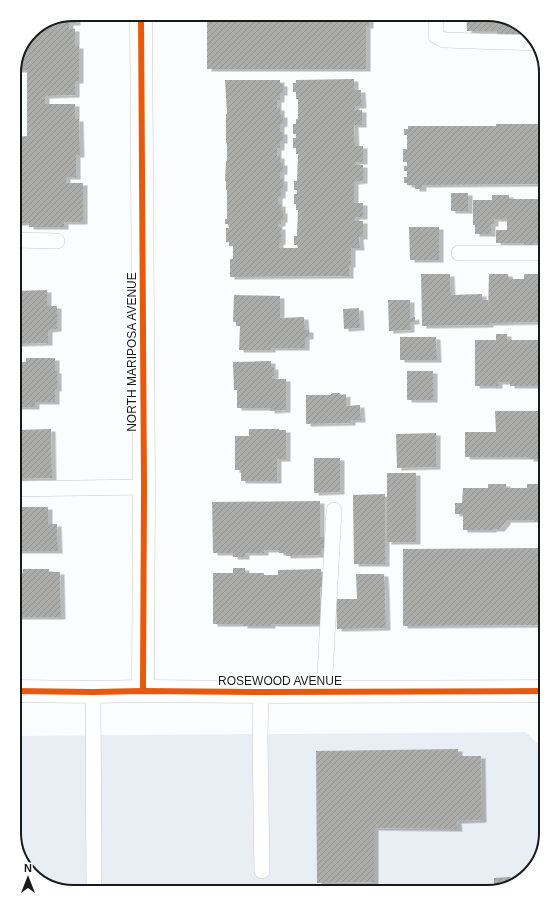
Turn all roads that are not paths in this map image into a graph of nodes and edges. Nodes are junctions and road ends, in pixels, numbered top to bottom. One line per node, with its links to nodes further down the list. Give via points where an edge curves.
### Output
1 (141, 21): 8 (street, NORTH MARIPOSA AVENUE)
2 (436, 21): 3 (lane, via 436,36 444,40)
3 (529, 43)
4 (21, 240): 5 (lane)
5 (57, 241)
6 (459, 253): 7 (lane)
7 (539, 253)
8 (144, 487): 9 (lane); 12 (street, NORTH MARIPOSA AVENUE)
9 (21, 490)
10 (334, 510): 16 (lane)
11 (21, 691): 14 (street, ROSEWOOD AVENUE)
12 (143, 691): 14 (street, ROSEWOOD AVENUE); 15 (street, ROSEWOOD AVENUE)
13 (539, 691): 16 (street, ROSEWOOD AVENUE)
14 (93, 692): 18 (lane)
15 (261, 692): 16 (street, ROSEWOOD AVENUE); 17 (lane)
16 (324, 692)
17 (262, 871)
18 (94, 885)

